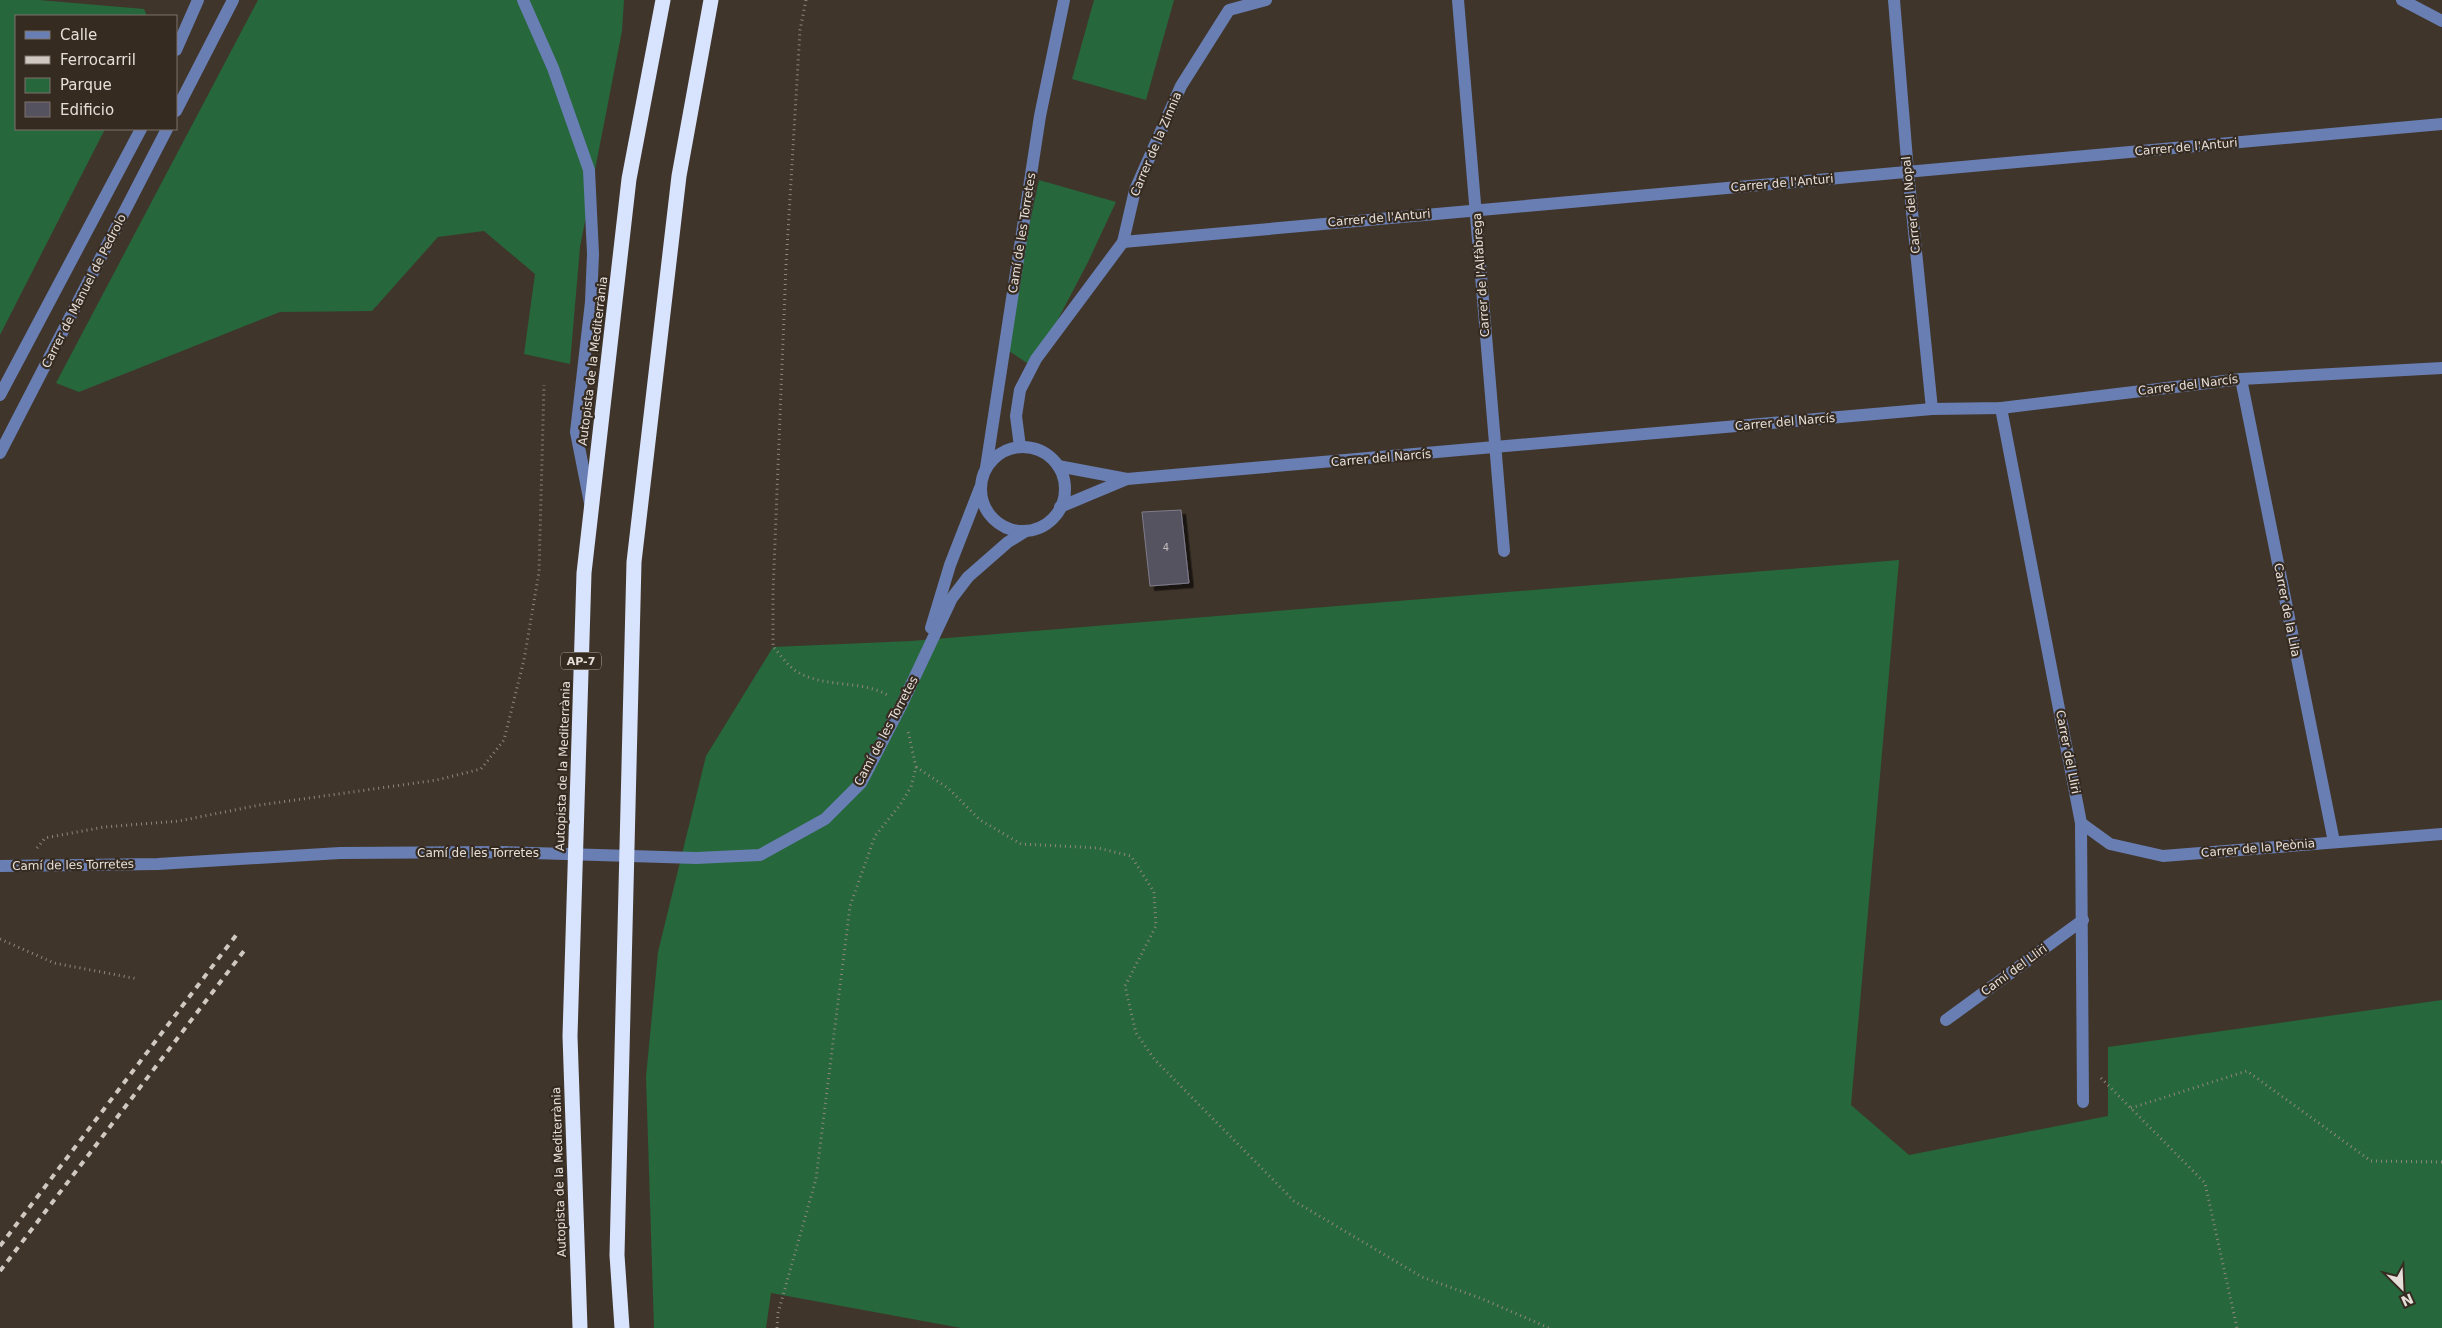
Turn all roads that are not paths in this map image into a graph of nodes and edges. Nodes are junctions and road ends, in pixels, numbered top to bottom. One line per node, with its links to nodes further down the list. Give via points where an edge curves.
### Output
1 (198, 0): 12 (street)
2 (233, 0): 13 (street)
3 (523, 0): 33 (street, via 553,68 589,170 593,254 591,302 576,432)
4 (663, 0): 33 (highway, Autopista de la Mediterrània / AP-7, via 629,179)
5 (711, 0): 47 (highway, via 680,176 634,562 617,1255)
6 (1064, 0): 29 (street, Camí de les Torretes, via 1040,116)
7 (1266, 0): 19 (street, Carrer de la Zinnia, via 1229,10 1181,86 1135,190)
8 (1458, 0): 18 (street, Carrer de l'Alfàbrega)
9 (1894, 0): 17 (street, Carrer del Nopal)
10 (2402, 0): 11 (street)
11 (2442, 22)
12 (178, 45)
13 (178, 107)
14 (2442, 124): 17 (street, Carrer de l'Anturi)
15 (140, 130): 22 (street, Carrer de Manuel de Pedrolo)
16 (166, 130): 27 (street, Carrer de Manuel de Pedrolo)
17 (1908, 172): 18 (street, Carrer de l'Anturi); 24 (street, Carrer del Nopal)
18 (1476, 209): 19 (street, Carrer de l'Anturi); 26 (street, Carrer de l'Alfàbrega)
19 (1123, 242): 25 (street, Carrer de la Zinnia, via 1036,359 1020,390 1016,416)
20 (2442, 368): 21 (street, Carrer del Narcís)
21 (2241, 378): 23 (street, Carrer del Narcís); 39 (street, Carrer de la Lila)
22 (0, 395)
23 (2001, 408): 24 (street, Carrer del Narcís); 37 (street, Carrer del Lliri)
24 (1932, 410): 26 (street, Carrer del Narcís)
25 (1020, 447): 28 (street, via 1042,451); 29 (street, via 1000,453)
26 (1495, 448): 30 (street, Carrer del Narcís); 35 (street, Carrer de l'Alfàbrega)
27 (0, 453)
28 (1058, 466): 30 (street, Carrer del Narcís); 32 (street, via 1064,479)
29 (986, 468): 31 (street)
30 (1127, 479): 32 (street, Carrer del Narcís)
31 (980, 488): 34 (street, via 982,502 989,514 1006,527); 36 (street, Camí de les Torretes, via 950,565)
32 (1060, 507): 34 (street, via 1046,524)
33 (591, 510): 46 (highway, Autopista de la Mediterrània / AP-7, via 584,573 570,1036)
34 (1026, 531): 36 (street, Camí de les Torretes, via 1008,542 968,577 952,598)
35 (1504, 550)
36 (919, 666): 42 (street, Camí de les Torretes, via 860,784 825,819 760,855 696,858 501,852 340,853 158,864)
37 (2081, 822): 39 (street, Carrer de la Peònia, via 2110,844 2163,856); 43 (street, Carrer del Lliri)
38 (2442, 834): 39 (street, Carrer de la Peònia)
39 (2334, 842)
40 (0, 856): 42 (street)
41 (0, 866): 42 (street, Camí de les Torretes)
42 (22, 866)
43 (2083, 920): 44 (street, Camí del Lliri); 45 (street, Carrer del Lliri)
44 (1946, 1020)
45 (2083, 1102)
46 (580, 1328)
47 (622, 1328)

